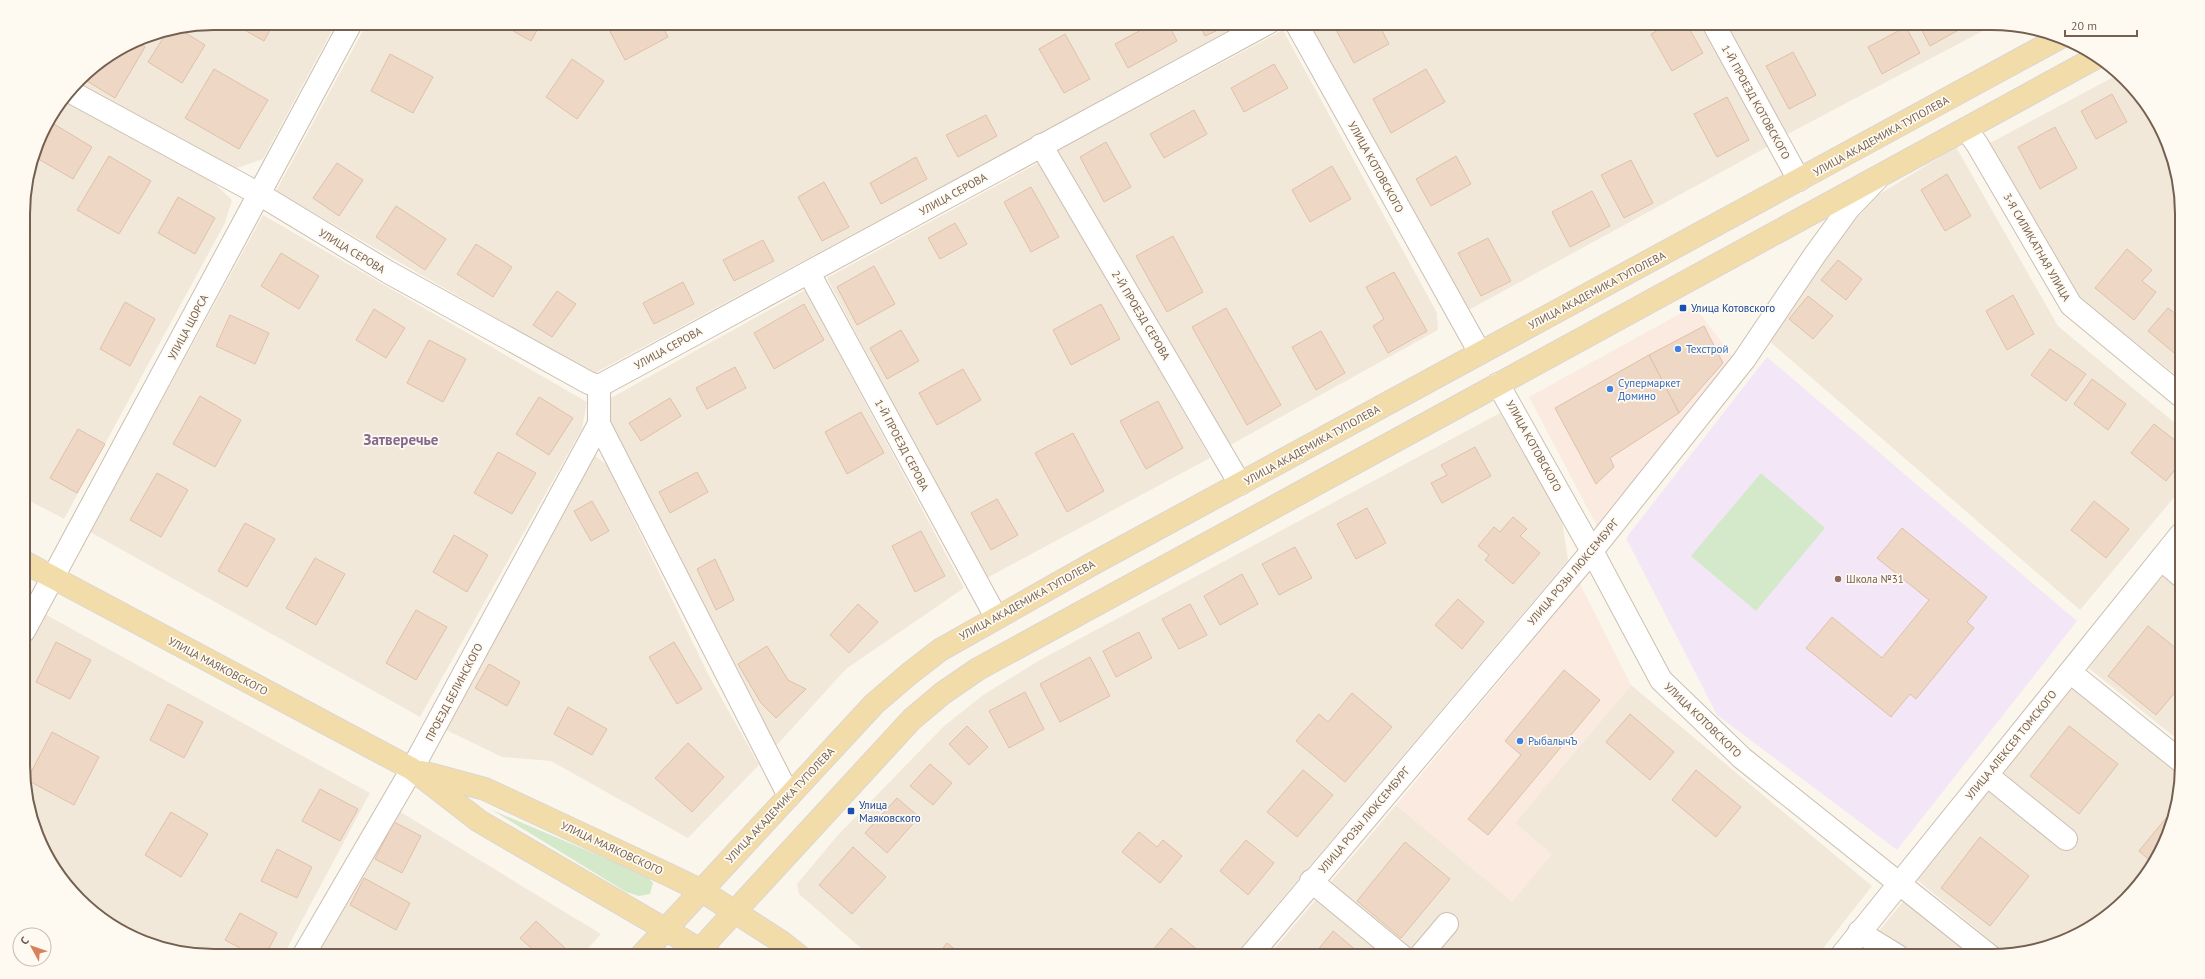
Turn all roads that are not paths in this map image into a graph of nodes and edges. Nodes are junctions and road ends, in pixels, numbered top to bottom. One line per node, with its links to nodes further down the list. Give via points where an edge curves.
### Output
1 (347, 30): 13 (street, УЛИЦА ЩОРСА)
2 (1255, 30): 10 (street, УЛИЦА СЕРОВА)
3 (1300, 30): 15 (street, УЛИЦА КОТОВСКОГО)
4 (1717, 30): 12 (street, 1-Й ПРОЕЗД КОТОВСКОГО)
5 (2053, 41): 9 (main road, УЛИЦА АКАДЕМИКА ТУПОЛЕВА)
6 (2091, 60): 8 (main road)
7 (75, 94): 13 (street, УЛИЦА СЕРОВА)
8 (1966, 129): 11 (main road); 18 (street, 3-Я СИЛИКАТНАЯ УЛИЦА, via 2071,306)
9 (1866, 144): 11 (main road, via 1858,164 1859,168); 12 (main road, УЛИЦА АКАДЕМИКА ТУПОЛЕВА)
10 (1041, 145): 14 (street, УЛИЦА СЕРОВА); 20 (street, 2-Й ПРОЕЗД СЕРОВА)
11 (1879, 176): 16 (main road); 22 (street, УЛИЦА РОЗЫ ЛЮКСЕМБУРГ, via 1849,208 1744,360)
12 (1799, 180): 15 (main road, УЛИЦА АКАДЕМИКА ТУПОЛЕВА)
13 (259, 194): 17 (street, УЛИЦА СЕРОВА, via 388,272 589,383); 26 (street, УЛИЦА ЩОРСА)
14 (809, 273): 17 (street, УЛИЦА СЕРОВА); 27 (street, 1-Й ПРОЕЗД СЕРОВА)
15 (1480, 353): 20 (main road, УЛИЦА АКАДЕМИКА ТУПОЛЕВА)
16 (1498, 384): 22 (street, УЛИЦА КОТОВСКОГО); 38 (main road, via 1008,652 944,693 912,719)
17 (599, 386): 19 (street, ПРОЕЗД БЕЛИНСКОГО)
18 (2175, 391)
19 (599, 424): 31 (street, ПРОЕЗД БЕЛИНСКОГО); 33 (street, ПРОЕЗД БЕЛИНСКОГО)
20 (1240, 484): 27 (main road, УЛИЦА АКАДЕМИКА ТУПОЛЕВА)
21 (2175, 542): 23 (street, УЛИЦА АЛЕКСЕЯ ТОМСКОГО)
22 (1592, 551): 35 (street, УЛИЦА РОЗЫ ЛЮКСЕМБУРГ); 36 (street, УЛИЦА КОТОВСКОГО, via 1661,680 1742,758)
23 (2161, 559): 25 (street); 29 (street, УЛИЦА АЛЕКСЕЯ ТОМСКОГО)
24 (30, 565): 26 (main road, УЛИЦА МАЯКОВСКОГО)
25 (2175, 570)
26 (54, 578): 28 (street, УЛИЦА ЩОРСА); 31 (main road, УЛИЦА МАЯКОВСКОГО)
27 (996, 617): 33 (main road, УЛИЦА АКАДЕМИКА ТУПОЛЕВА, via 940,650 897,683 855,724)
28 (30, 620)
29 (2070, 672): 30 (street); 32 (street, УЛИЦА АЛЕКСЕЯ ТОМСКОГО)
30 (2175, 756)
31 (412, 769): 37 (main road, УЛИЦА МАЯКОВСКОГО, via 485,789); 40 (main road, УЛИЦА МАЯКОВСКОГО, via 478,821); 42 (street, ПРОЕЗД БЕЛИНСКОГО)
32 (1987, 775): 34 (street); 36 (street, УЛИЦА АЛЕКСЕЯ ТОМСКОГО)
33 (789, 796): 37 (main road, УЛИЦА АКАДЕМИКА ТУПОЛЕВА)
34 (2066, 839)
35 (1312, 881): 47 (street, УЛИЦА РОЗЫ ЛЮКСЕМБУРГ); 48 (street)
36 (1900, 883): 41 (street, УЛИЦА АЛЕКСЕЯ ТОМСКОГО); 52 (street, УЛИЦА КОТОВСКОГО)
37 (702, 891): 38 (main road, УЛИЦА МАЯКОВСКОГО); 40 (main road, УЛИЦА АКАДЕМИКА ТУПОЛЕВА)
38 (734, 912): 45 (main road); 46 (main road, УЛИЦА МАЯКОВСКОГО)
39 (1447, 924): 49 (street)
40 (666, 930): 43 (main road, УЛИЦА АКАДЕМИКА ТУПОЛЕВА); 44 (main road, УЛИЦА МАЯКОВСКОГО)
41 (1859, 932): 50 (street, УЛИЦА АЛЕКСЕЯ ТОМСКОГО); 51 (street)
42 (306, 949)
43 (648, 949)
44 (694, 949)
45 (706, 949)
46 (790, 949)
47 (1256, 949)
48 (1394, 949)
49 (1426, 949)
50 (1846, 949)
51 (1887, 949)
52 (1981, 949)

